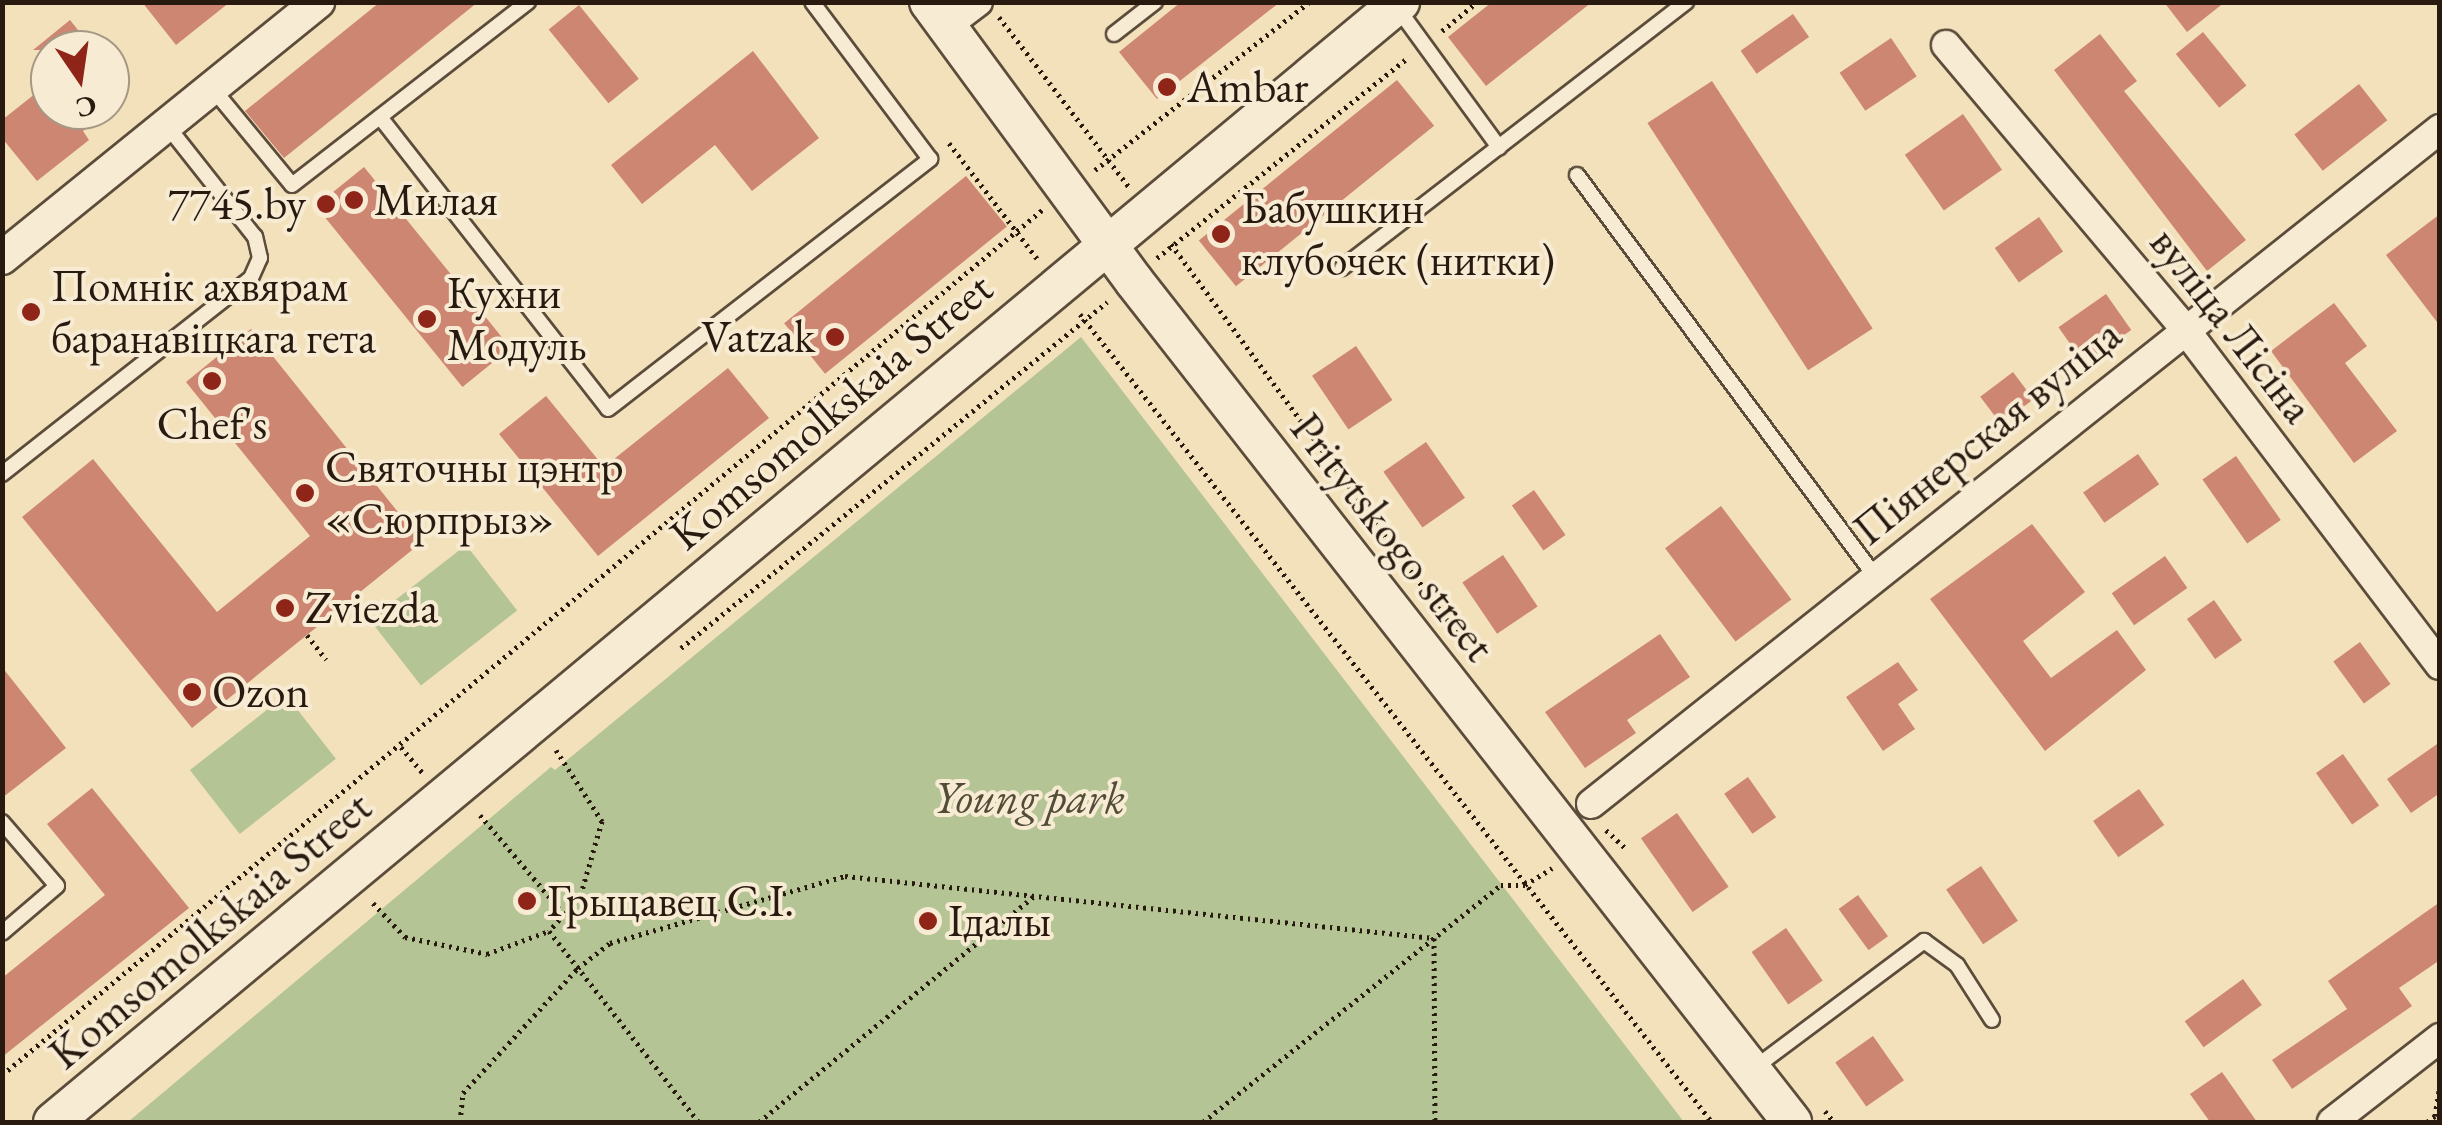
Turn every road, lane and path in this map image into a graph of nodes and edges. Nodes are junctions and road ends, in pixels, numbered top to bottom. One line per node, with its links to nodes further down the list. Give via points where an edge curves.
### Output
1 (318, 2): 16 (street)
2 (528, 2): 17 (lane)
3 (812, 2): 17 (lane, via 930,159 608,409)
4 (978, 2): 11 (street)
5 (988, 2): 22 (path)
6 (1154, 2): 12 (lane)
7 (1309, 2): 22 (path)
8 (1478, 2): 13 (path)
9 (1686, 2): 21 (lane)
10 (1398, 4): 21 (lane); 25 (main road, Komsomolkskaia Street)
11 (938, 14): 24 (main road, Pritytskogo street)
12 (1114, 34)
13 (1432, 39)
14 (1946, 46): 34 (street, вуліца Лісіна)
15 (1416, 51): 28 (path)
16 (213, 89): 17 (lane, via 292,185); 18 (street)
17 (380, 116)
18 (168, 127): 29 (street); 35 (lane, via 255,236 260,258 251,278)
19 (2440, 130): 34 (street, Піянерская вуліца)
20 (947, 139): 26 (path)
21 (1499, 146): 30 (lane)
22 (1108, 160): 24 (path); 25 (path)
23 (1577, 176): 36 (lane)
24 (1067, 190): 26 (path); 27 (main road, Pritytskogo street)
25 (1146, 210): 27 (main road, Komsomolkskaia Street); 28 (path)
26 (1016, 230): 32 (path); 59 (path)
27 (1105, 244): 31 (main road, Pritytskogo street); 32 (main road, Komsomolkskaia Street)
28 (1171, 244): 31 (path); 38 (path)
29 (2, 258)
30 (1342, 268)
31 (1134, 280): 33 (path); 47 (main road, Pritytskogo street)
32 (1057, 284): 33 (path); 61 (main road, Komsomolkskaia Street)
33 (1085, 320): 39 (path); 48 (path)
34 (2184, 328): 36 (street, Піянерская вуліца); 41 (street, вуліца Лісіна)
35 (2, 474)
36 (1876, 576): 43 (street, Піянерская вуліца)
37 (307, 635): 40 (path)
38 (1465, 644)
39 (675, 653)
40 (326, 659)
41 (2440, 665)
42 (571, 738): 51 (path, via 556,750 602,821 580,897)
43 (1592, 804)
44 (480, 815): 51 (path)
45 (2, 822): 52 (lane, via 57,886)
46 (1609, 827): 47 (path)
47 (1577, 853): 48 (path); 58 (main road, Pritytskogo street)
48 (1525, 885): 54 (path, via 1502,885); 67 (path)
49 (1034, 896): 54 (path); 55 (path, via 846,876 610,944); 64 (path)
50 (373, 903): 53 (path, via 405,937 487,954)
51 (564, 914): 53 (path)
52 (2, 932)
53 (549, 932): 55 (path)
54 (1434, 938): 65 (path); 66 (path)
55 (578, 968): 62 (path, via 464,1094); 63 (path)
56 (1992, 1020): 58 (lane, via 1956,965 1924,941)
57 (2440, 1038): 69 (street)
58 (1752, 1070): 68 (main road, Pritytskogo street)
59 (2, 1075)
60 (2440, 1085): 70 (path, via 2435,1116)
61 (53, 1122)
62 (460, 1122)
63 (700, 1122)
64 (759, 1122)
65 (1203, 1122)
66 (1435, 1122)
67 (1712, 1122)
68 (1792, 1122)
69 (2332, 1122)
70 (2427, 1122)

